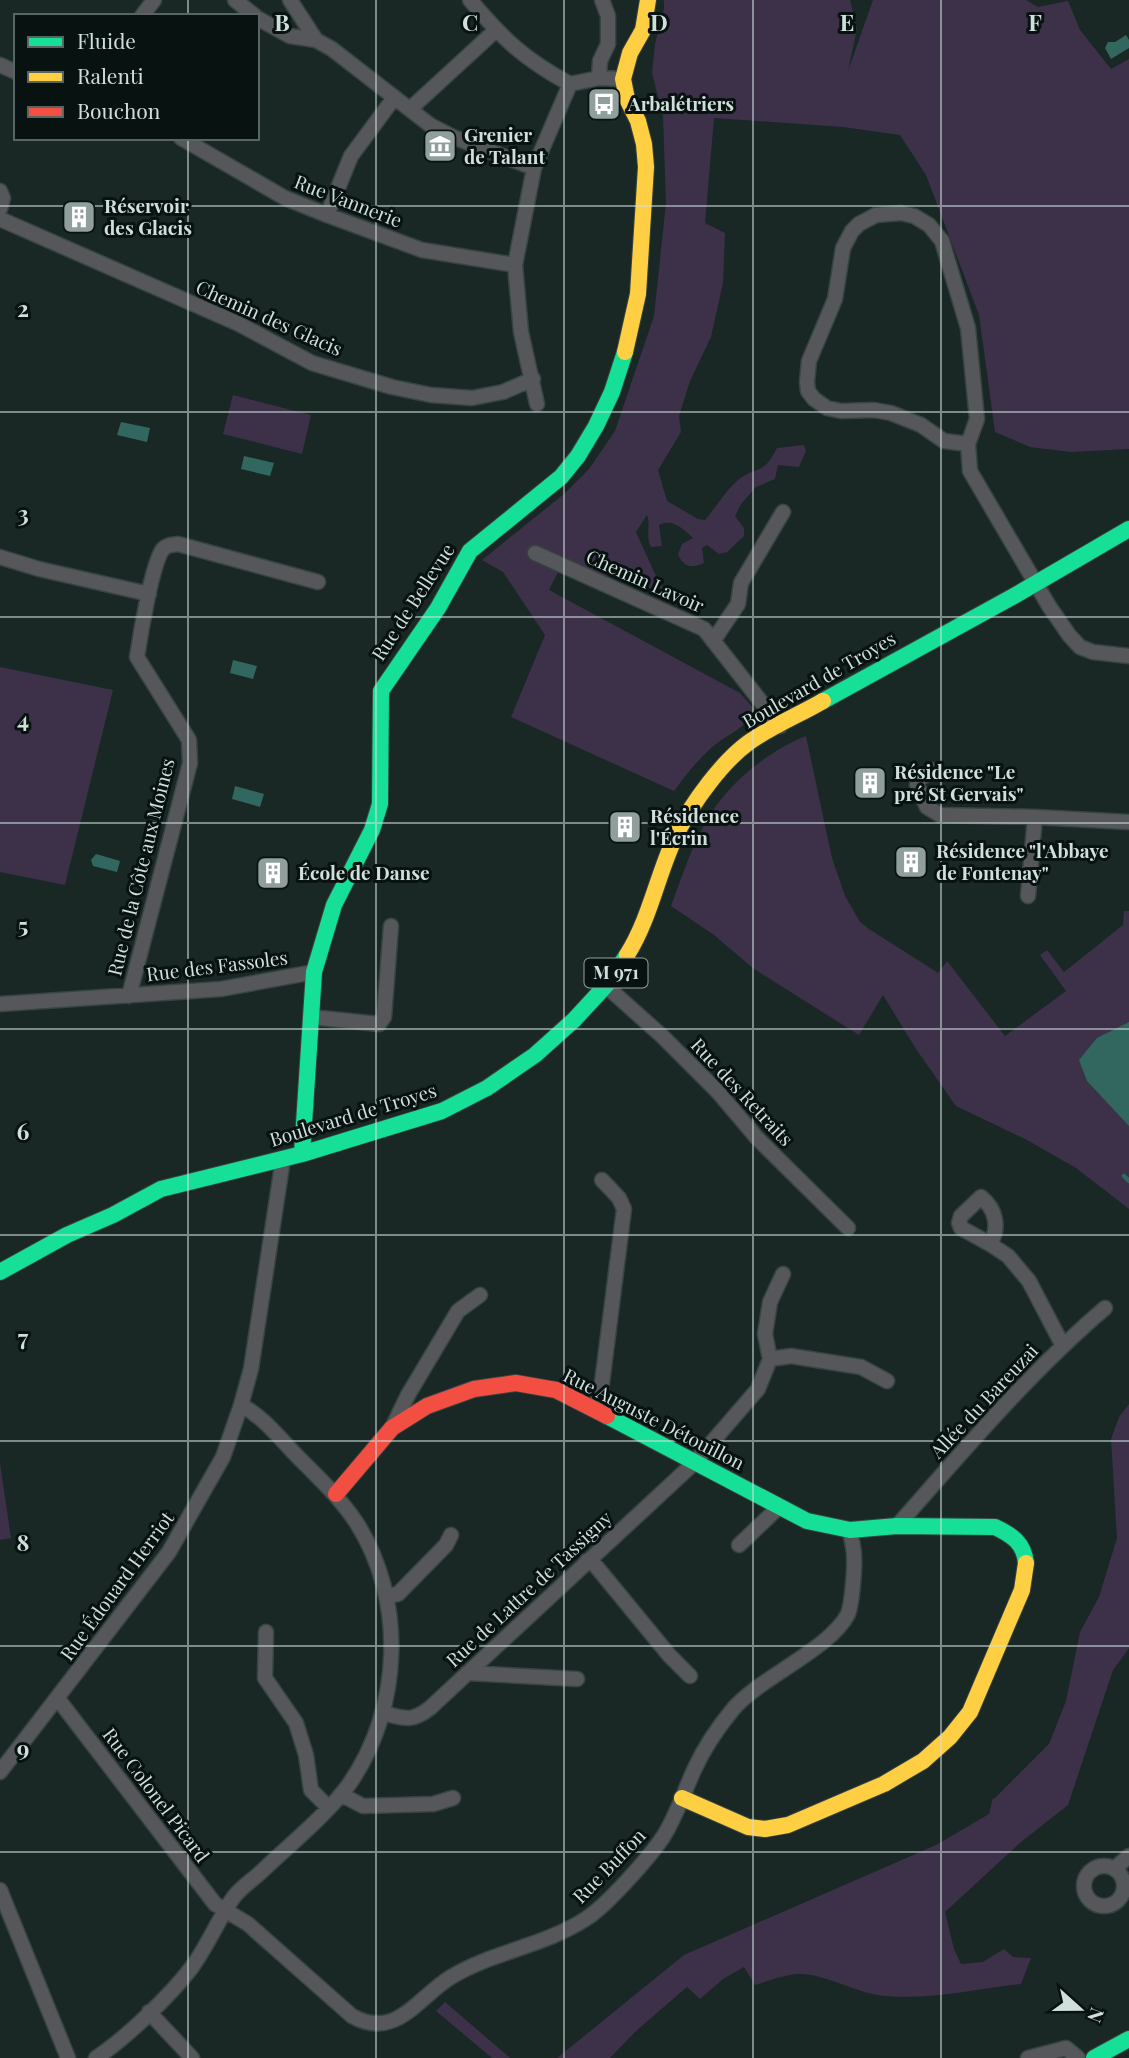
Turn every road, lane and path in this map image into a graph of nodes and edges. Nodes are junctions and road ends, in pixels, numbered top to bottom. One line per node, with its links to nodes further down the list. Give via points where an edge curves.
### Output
1 (235, 0): 6 (street)
2 (289, 0): 9 (street)
3 (470, 0): 8 (street)
4 (602, 0): 10 (street, via 608,16 608,44)
5 (648, 0): 11 (street, via 643,30)
6 (252, 14)
7 (259, 20): 9 (street, via 290,36)
8 (496, 30): 12 (street, via 525,57); 14 (street)
9 (316, 40): 13 (street)
10 (599, 78): 11 (street); 12 (street)
11 (623, 79): 40 (street, Rue de Bellevue, via 641,133 646,167 638,294 612,392 578,456 561,477 470,551 438,608 381,691 380,804 334,905)
12 (570, 84): 16 (street)
13 (394, 98): 14 (street); 19 (street, via 351,156)
14 (410, 109): 16 (street, via 453,137)
15 (184, 140): 19 (street, Rue Vannerie, via 285,198)
16 (534, 168): 21 (street)
17 (0, 191): 18 (street)
18 (0, 209)
19 (327, 215): 21 (street, Rue Vannerie, via 422,250)
20 (0, 219): 22 (street, Chemin des Glacis, via 239,324 312,363 391,387 472,398)
21 (515, 265): 22 (street, via 521,332)
22 (533, 379): 23 (street)
23 (537, 404)
24 (968, 444): 24 (street, via 944,441 891,413 833,410 808,391 807,369 835,299 843,248 852,231 876,215 914,216 942,241 968,328 977,419); 30 (street, via 970,471)
25 (783, 512): 32 (street, via 741,583 738,604)
26 (1129, 528): 30 (street, Boulevard de Troyes / M 971)
27 (535, 553): 32 (street, Chemin Lavoir, via 704,629)
28 (0, 557): 31 (street)
29 (318, 582): 31 (street, Rue de la Côte aux Moines, via 178,544 161,551)
30 (1037, 583): 33 (street, via 1080,647); 34 (street, Boulevard de Troyes / M 971)
31 (149, 594): 42 (street, Rue de la Côte aux Moines, via 137,657 189,740 190,763)
32 (713, 641): 34 (street, Chemin Lavoir)
33 (1129, 656)
34 (780, 726): 41 (street, Boulevard de Troyes / M 971, via 736,753 696,802 678,831 632,947)
35 (935, 770): 36 (street, via 917,785 927,807 940,815)
36 (1035, 817): 37 (street); 38 (street)
37 (1129, 822)
38 (1028, 896)
39 (391, 926): 44 (street, via 384,1017 379,1024)
40 (314, 972): 42 (street, Rue des Fassoles, via 221,989); 44 (street, Rue de Bellevue)
41 (606, 986): 45 (street, Boulevard de Troyes / M 971, via 535,1055 488,1087 442,1111); 48 (street, Rue des Retraits, via 662,1036)
42 (129, 996): 43 (street, Rue des Fassoles)
43 (0, 1004)
44 (311, 1017): 45 (street, Rue de Bellevue)
45 (302, 1154): 46 (street, Boulevard de Troyes / M 971)
46 (283, 1159): 50 (street, Boulevard de Troyes / M 971, via 161,1189); 57 (street, Rue Édouard Herriot, via 260,1320)
47 (603, 1180): 58 (street, via 624,1209 601,1391)
48 (848, 1228)
49 (990, 1244): 54 (street, via 1009,1256 1028,1281)
50 (0, 1272)
51 (783, 1273): 55 (street, via 770,1302 765,1334)
52 (480, 1295): 59 (street, via 458,1311)
53 (1105, 1308): 54 (street, Allée du Bareuzai)
54 (1062, 1345): 63 (street, Allée du Bareuzai)
55 (770, 1359): 56 (street, via 791,1356 861,1367); 60 (street, Rue de Lattre de Tassigny, via 758,1389)
56 (887, 1381)
57 (241, 1405): 61 (street, via 260,1416); 73 (street, Rue Édouard Herriot, via 223,1457 169,1552)
58 (594, 1409): 59 (street, Rue Auguste Détouillon, via 556,1390 497,1384 427,1406); 60 (street, Rue Auguste Détouillon)
59 (392, 1428): 61 (street, Rue Auguste Détouillon)
60 (694, 1464): 62 (street, Rue Auguste Détouillon); 67 (street, Rue de Lattre de Tassigny)
61 (336, 1494): 68 (street, via 358,1525)
62 (779, 1507): 64 (street, Rue Auguste Détouillon, via 807,1521); 66 (street)
63 (897, 1526): 64 (street, Rue Auguste Détouillon); 78 (street, Rue Auguste Détouillon, via 995,1527 1018,1540 1027,1560 1022,1590 970,1712 923,1761 884,1784 788,1825 748,1827)
64 (850, 1530): 78 (street, Rue Buffon, via 855,1558 849,1612 834,1632 737,1705 695,1767)
65 (451, 1535): 68 (street, via 398,1594)
66 (739, 1545)
67 (587, 1561): 70 (street, Rue de Lattre de Tassigny); 71 (street)
68 (387, 1596): 74 (street, via 392,1656)
69 (266, 1632): 79 (street, via 265,1678 296,1723 311,1790)
70 (467, 1673): 72 (street); 74 (street, Rue de Lattre de Tassigny, via 418,1717)
71 (690, 1676)
72 (577, 1679)
73 (58, 1699): 75 (street, Rue Édouard Herriot); 83 (street, Rue Colonel Picard, via 215,1904)
74 (383, 1713): 76 (street)
75 (0, 1772)
76 (342, 1794): 77 (street, via 363,1806 433,1804); 79 (street)
77 (453, 1798)
78 (682, 1798): 83 (street, Rue Buffon, via 663,1837 589,1917 555,1937 466,1969 389,2022 352,2016 248,1924)
79 (328, 1807): 83 (street, via 233,1898)
80 (1129, 1856): 81 (street)
81 (1114, 1869)
82 (0, 1891): 87 (street)
83 (226, 1912): 84 (street, via 192,1966)
84 (149, 2012): 88 (street); 89 (street)
85 (1129, 2039): 86 (street)
86 (1113, 2054): 92 (street)
87 (68, 2058)
88 (96, 2058)
89 (192, 2058)
90 (1028, 2058): 91 (street, via 1066,2048)
91 (1078, 2058)
92 (1094, 2058)

